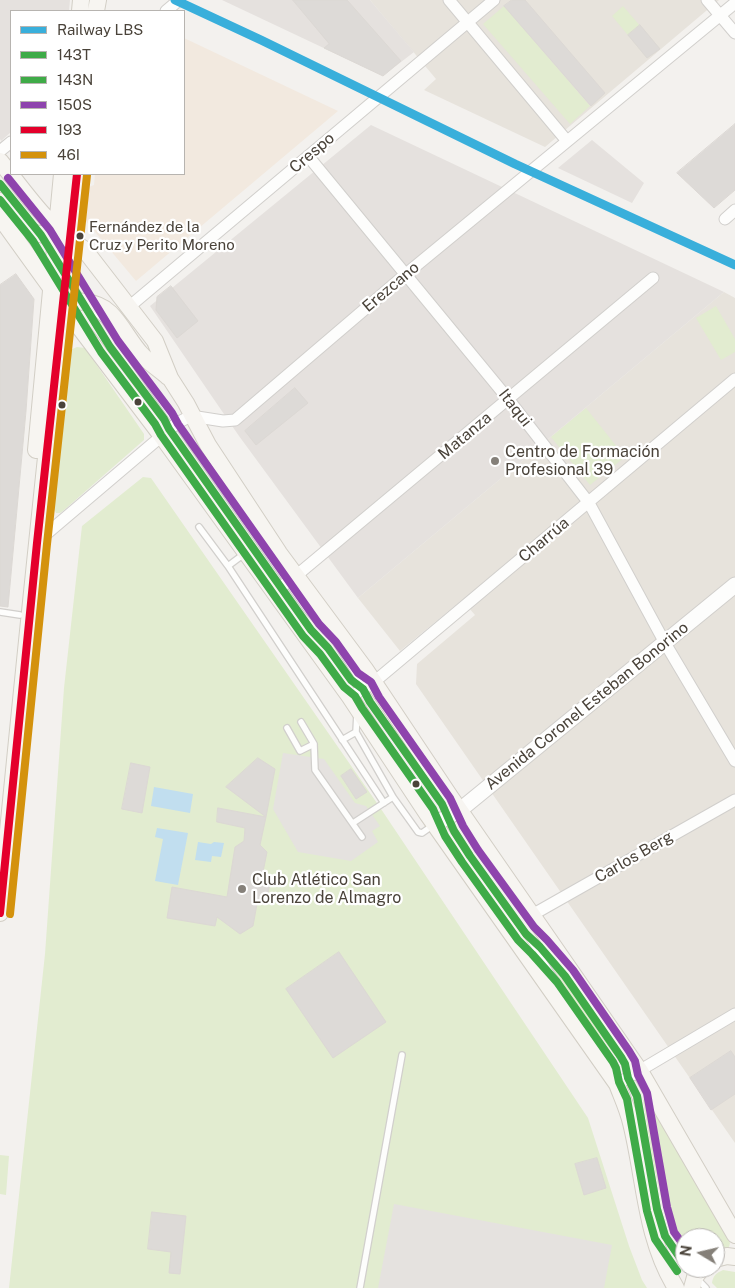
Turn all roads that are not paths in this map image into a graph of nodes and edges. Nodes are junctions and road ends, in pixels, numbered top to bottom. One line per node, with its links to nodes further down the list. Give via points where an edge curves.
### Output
1 (179, 0): 6 (street)
2 (449, 0): 8 (street)
3 (494, 0): 8 (street, Crespo)
4 (707, 0): 7 (street)
5 (735, 3): 7 (street, Erezcano)
6 (167, 10)
7 (720, 15): 9 (street); 10 (street, Erezcano)
8 (467, 22): 10 (street); 13 (street, Crespo)
9 (735, 33)
10 (568, 141): 27 (street, Erezcano)
11 (10, 143): 12 (street)
12 (0, 151)
13 (308, 156): 27 (street, Itaqui); 32 (street, Crespo)
14 (0, 161): 15 (main road)
15 (10, 173)
16 (11, 175): 24 (main road)
17 (62, 175): 24 (main road)
18 (78, 175): 24 (main road)
19 (0, 184): 24 (lane)
20 (0, 201): 24 (main road, via 30,232)
21 (735, 210): 23 (street)
22 (0, 217): 29 (main road)
23 (725, 219)
24 (56, 235): 25 (main road); 26 (main road); 32 (main road, via 84,248)
25 (55, 256): 26 (lane); 29 (main road)
26 (65, 273): 30 (lane); 31 (main road)
27 (406, 274): 35 (street, Itaqui); 36 (street, Erezcano, via 235,420)
28 (653, 278): 35 (street, Matanza)
29 (52, 287): 31 (main road)
30 (82, 302): 31 (main road); 33 (main road, via 100,306 110,313 142,355); 36 (lane, via 104,320); 36 (lane, via 110,347 164,419)
31 (56, 303): 36 (main road); 39 (main road); 45 (main road)
32 (130, 306): 33 (main road, via 155,341)
33 (170, 378): 36 (main road, via 186,403)
34 (735, 379): 37 (street, Charrúa)
35 (509, 400): 37 (street, Itaqui); 42 (street, Matanza)
36 (175, 426): 39 (street); 40 (main road); 42 (lane); 42 (main road, via 208,445 279,553)
37 (588, 503): 47 (street, Itaqui); 48 (street, Charrúa)
38 (199, 526): 41 (lane)
39 (38, 541): 62 (main road)
40 (246, 553): 41 (lane); 42 (main road)
41 (228, 566): 52 (lane)
42 (285, 584): 46 (lane); 46 (lane, via 301,591); 48 (main road); 48 (main road)
43 (735, 585): 47 (street, Avenida Coronel Esteban Bonorino)
44 (0, 612): 45 (lane)
45 (20, 615): 59 (main road)
46 (319, 623): 48 (lane, via 333,638)
47 (664, 643): 54 (street, Itaqui); 58 (street, Avenida Coronel Esteban Bonorino)
48 (362, 694): 51 (lane); 58 (main road); 58 (main road)
49 (301, 722): 53 (lane)
50 (287, 728): 53 (lane, via 300,751)
51 (356, 732): 52 (lane); 55 (lane)
52 (342, 740): 57 (lane)
53 (314, 744): 60 (lane, via 315,770)
54 (735, 761)
55 (393, 797): 57 (lane); 58 (lane, via 418,832 422,833)
56 (735, 800): 63 (street, Carlos Berg)
57 (384, 803): 60 (lane)
58 (447, 817): 63 (main road); 64 (lane, via 470,856); 68 (main road)
59 (0, 820)
60 (353, 823): 61 (lane)
61 (362, 837)
62 (0, 913)
63 (532, 915): 68 (main road)
64 (526, 934): 67 (lane, via 557,965); 68 (lane, via 614,1070)
65 (735, 1014): 68 (street)
66 (402, 1055): 71 (lane)
67 (621, 1057): 68 (lane); 68 (lane)
68 (628, 1078): 69 (main road); 70 (lane, via 637,1096 656,1209 665,1236); 72 (main road, via 631,1122 651,1228 662,1264)
69 (735, 1235)
70 (675, 1249)
71 (360, 1288)
72 (676, 1288)

